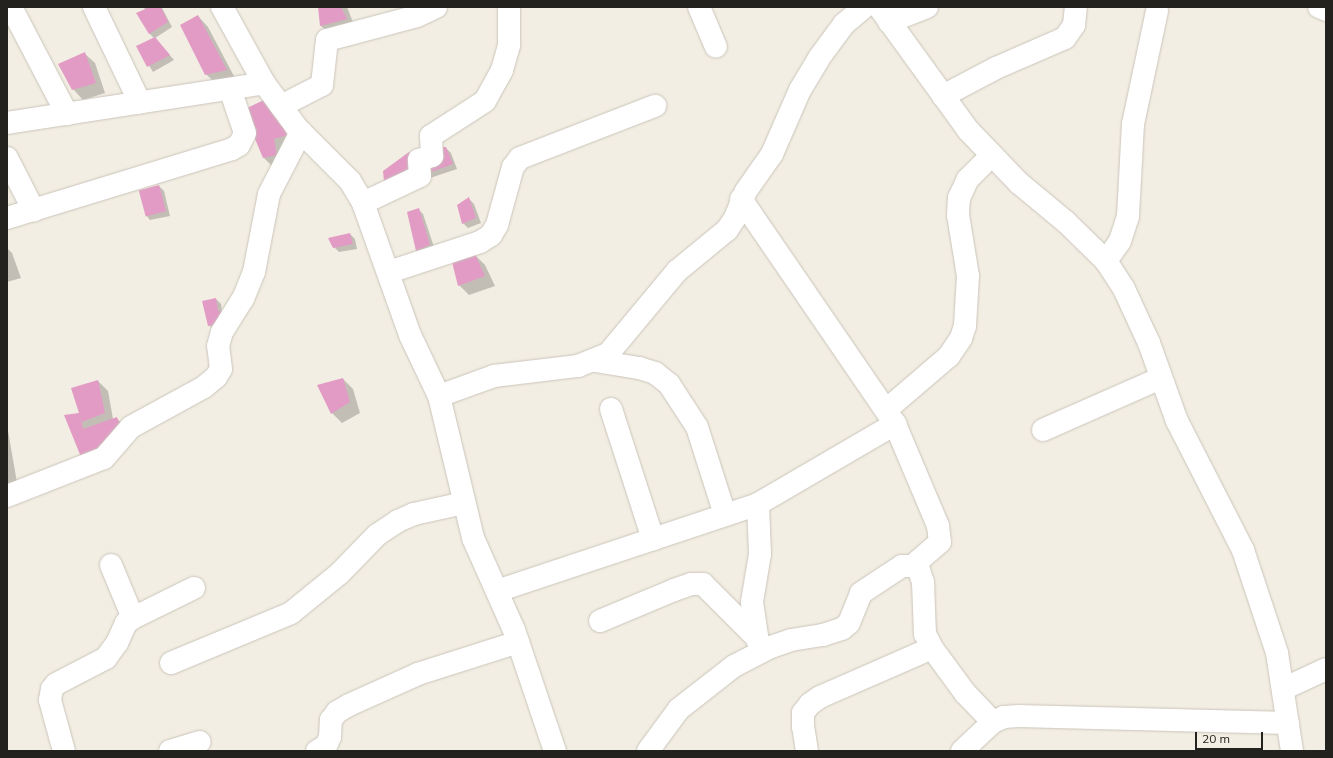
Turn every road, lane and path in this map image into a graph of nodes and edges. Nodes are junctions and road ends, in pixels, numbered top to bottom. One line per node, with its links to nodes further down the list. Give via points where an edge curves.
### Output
1 (11, 7): 21 (street)
2 (94, 7): 18 (street)
3 (222, 7): 15 (street)
4 (436, 7): 19 (street, via 417,16 327,40 322,85)
5 (509, 7): 27 (street, via 509,45 502,70 485,101 432,136 432,156 419,160 420,176)
6 (699, 7): 14 (street)
7 (864, 7): 26 (street, via 844,24 819,58 800,90 772,154)
8 (927, 7): 13 (street)
9 (1076, 7): 17 (street, via 1074,25 1065,38 996,68)
10 (1319, 7): 11 (street)
11 (1326, 10)
12 (1157, 11): 30 (street, via 1133,124 1128,216 1120,241)
13 (884, 14): 17 (street)
14 (716, 47)
15 (264, 83): 16 (street); 19 (street)
16 (230, 89): 18 (street); 28 (street, via 245,133 239,145 218,155)
17 (943, 96): 24 (street, via 968,130)
18 (140, 103): 21 (street)
19 (281, 106): 23 (street)
20 (655, 106): 31 (street, via 520,158 513,167 497,225 491,235 480,242)
21 (67, 114): 22 (street)
22 (7, 123)
23 (301, 132): 27 (street, via 350,181); 38 (street, via 269,194 254,272 243,299 222,332 218,346 221,369 216,377 204,387 131,427 104,458)
24 (992, 155): 30 (street, via 1019,183 1066,222); 36 (street, via 968,180 958,198 958,215 968,276 965,326 961,338 945,360)
25 (7, 158): 28 (street)
26 (741, 199): 32 (street, via 735,218 727,230 677,271 608,354); 36 (street)
27 (363, 203): 31 (street)
28 (34, 211): 29 (street)
29 (7, 218)
30 (1106, 261): 33 (street, via 1124,289)
31 (389, 272): 34 (street, via 410,335)
32 (595, 361): 34 (street, via 578,366 494,376); 41 (street, via 655,373 669,384 697,427)
33 (1161, 378): 37 (street); 54 (street, via 1177,421 1243,550 1277,653)
34 (439, 396): 39 (street)
35 (611, 409): 42 (street)
36 (891, 417): 40 (street); 44 (street, via 938,526 940,542)
37 (1043, 430)
38 (7, 496)
39 (464, 503): 46 (street, via 473,538); 52 (street, via 414,514 398,522 377,535 340,573 291,613)
40 (758, 504): 41 (street); 50 (street, via 760,554 752,602)
41 (725, 515): 42 (street)
42 (653, 539): 46 (street)
43 (111, 565): 47 (street)
44 (912, 566): 50 (street, via 902,566 861,593 848,623 842,629 823,635); 51 (street, via 918,570 923,582 925,634)
45 (194, 588): 47 (street)
46 (497, 591): 49 (street)
47 (133, 618): 58 (street, via 126,624 118,643 106,658 56,684 52,689 50,700)
48 (600, 621): 50 (street, via 674,590 691,584 703,584)
49 (518, 642): 60 (street, via 418,674 343,708 332,720 326,746); 61 (street)
50 (759, 645): 62 (street, via 679,709)
51 (932, 648): 55 (street, via 965,693); 63 (street, via 820,697 810,704 803,713)
52 (171, 663)
53 (1326, 669): 54 (street)
54 (1283, 689): 56 (street)
55 (993, 722): 56 (street, via 1004,717 1019,716); 64 (street)
56 (1288, 723): 65 (street)
57 (200, 742): 59 (street)
58 (64, 751)
59 (170, 751)
60 (317, 751)
61 (555, 751)
62 (648, 751)
63 (807, 751)
64 (962, 751)
65 (1292, 751)

